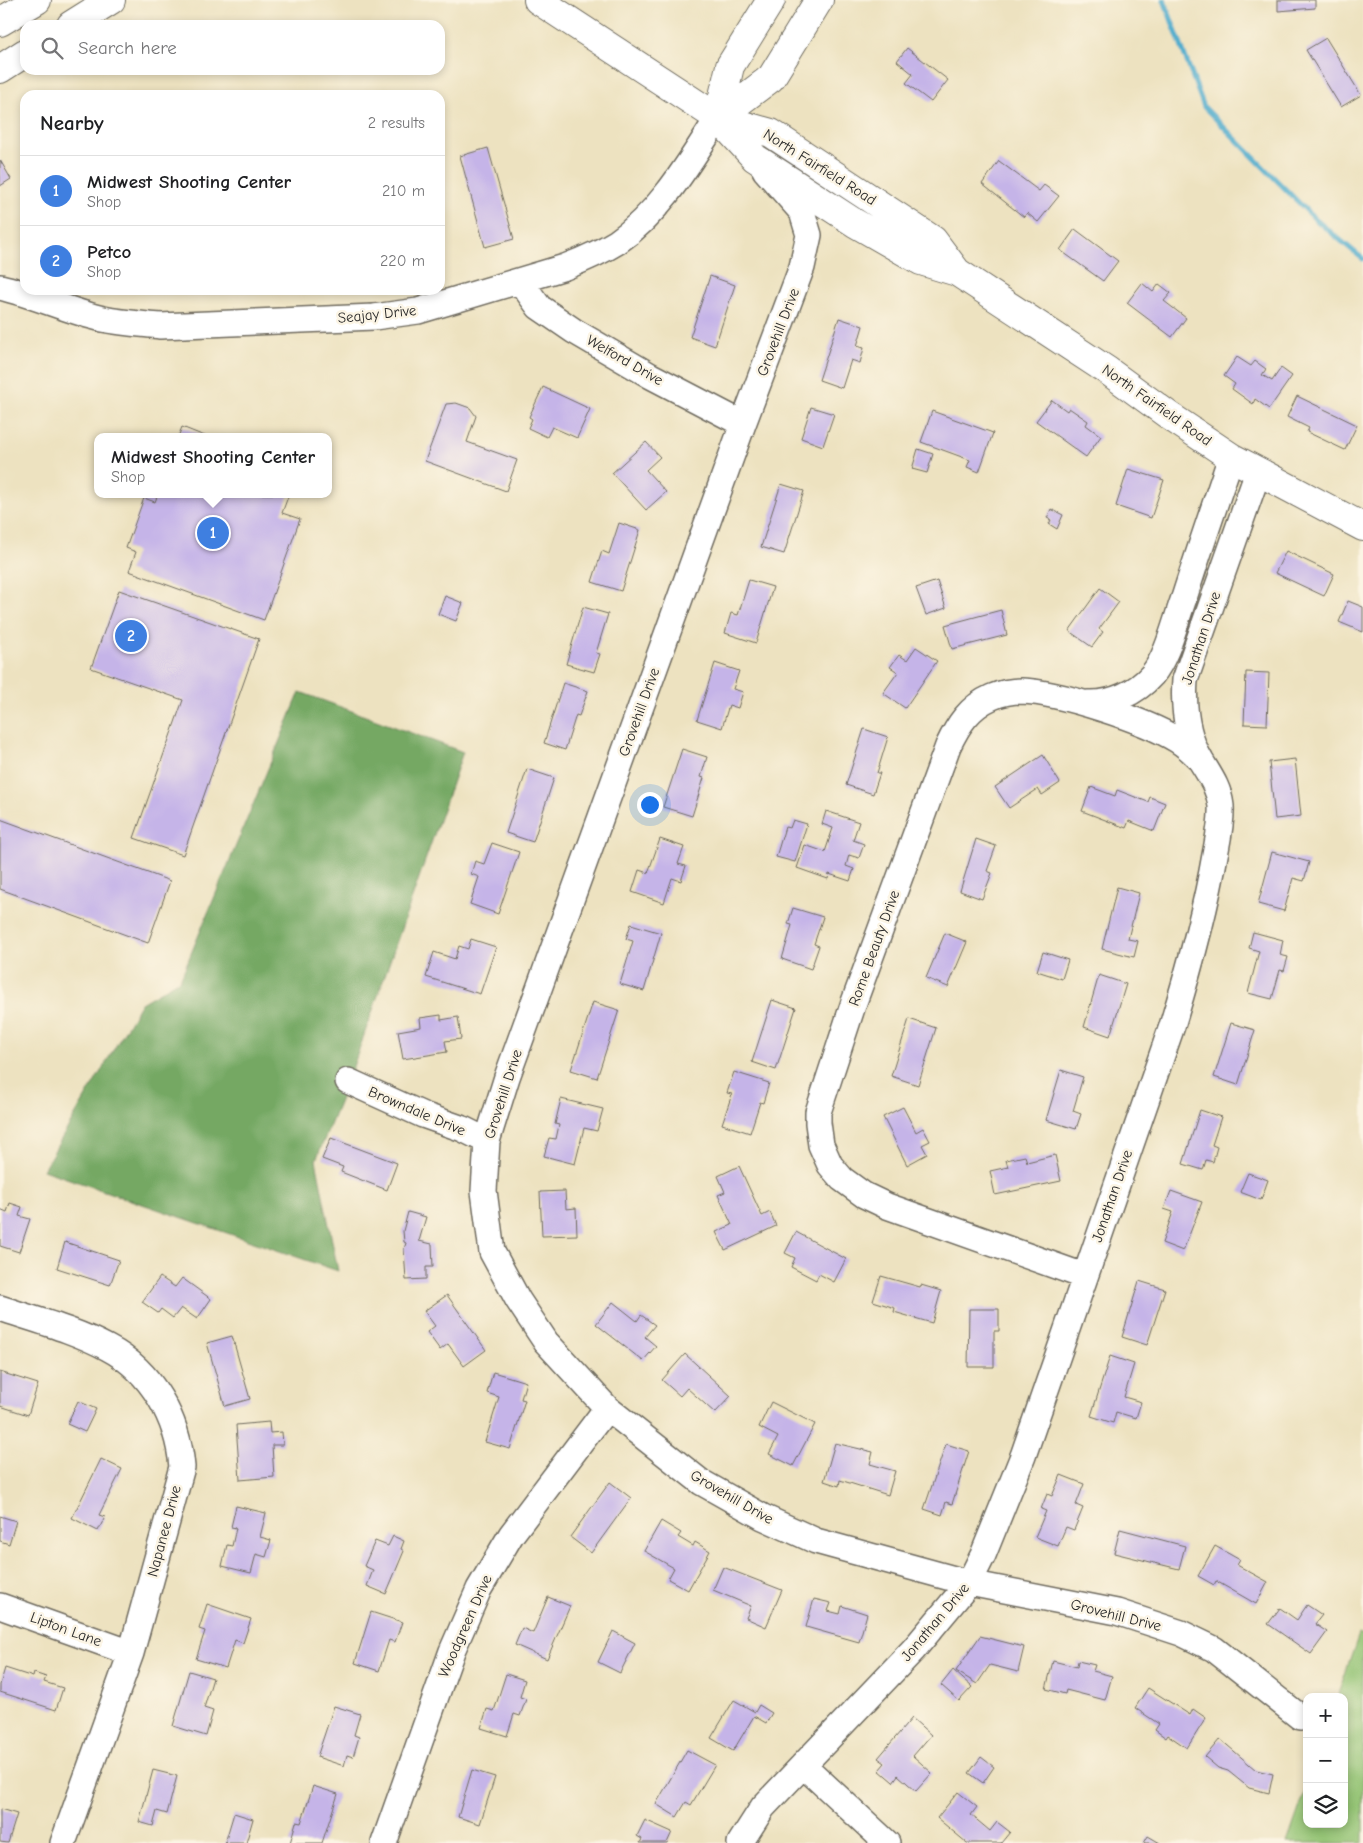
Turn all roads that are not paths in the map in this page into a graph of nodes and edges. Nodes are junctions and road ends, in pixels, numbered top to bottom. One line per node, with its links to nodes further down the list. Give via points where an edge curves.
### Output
1 (37, 0): 7 (main road)
2 (112, 0): 6 (main road)
3 (538, 0): 10 (main road, North Fairfield Road)
4 (771, 0): 10 (main road, via 730,66)
5 (819, 0): 10 (main road, via 771,78)
6 (79, 20)
7 (0, 22)
8 (20, 56): 9 (main road)
9 (0, 69)
10 (718, 118): 11 (main road, North Fairfield Road); 12 (main road, North Fairfield Road, via 771,133 933,240); 13 (street, Seajay Drive, via 686,168 639,223 589,258)
11 (755, 158): 12 (main road, North Fairfield Road, via 855,223 921,261); 15 (street, Grovehill Drive, via 802,212 808,235 802,267)
12 (957, 272): 16 (main road, North Fairfield Road, via 1108,370 1170,417)
13 (520, 281): 14 (street, Seajay Drive, via 418,311 374,317 160,326 101,319); 15 (street, Welford Drive, via 539,307 574,332)
14 (35, 295)
15 (743, 424): 22 (street, Grovehill Drive, via 507,1076)
16 (1231, 457): 17 (main road, North Fairfield Road); 19 (street, Jonathan Drive, via 1158,666 1143,684 1125,696 1103,702)
17 (1258, 472): 18 (main road, North Fairfield Road); 20 (street, Jonathan Drive, via 1185,680 1187,723)
18 (1363, 527)
19 (1080, 703): 20 (street, Rome Beauty Drive, via 1167,734); 23 (street, Rome Beauty Drive, via 1032,692 1007,692 979,704 958,726 854,1002 821,1100 818,1123 821,1145 830,1165 842,1179 864,1195)
20 (1201, 761): 23 (street, Jonathan Drive, via 1215,783 1221,806 1211,882 1172,1026)
21 (348, 1081): 22 (street, Browndale Drive)
22 (487, 1141): 25 (street, Grovehill Drive, via 484,1191 492,1252 546,1342)
23 (1084, 1276): 26 (street, Jonathan Drive, via 1023,1456)
24 (0, 1308): 28 (street, Napanee Drive, via 91,1339 110,1349 130,1363 152,1386 175,1428 182,1467)
25 (607, 1408): 26 (street, Grovehill Drive, via 701,1482 763,1516 816,1541); 32 (street, Woodgreen Drive, via 511,1535 479,1589 452,1651)
26 (969, 1583): 29 (street, Grovehill Drive, via 1117,1612 1181,1633 1214,1649); 30 (street, Jonathan Drive, via 914,1649)
27 (0, 1606): 28 (street, Lipton Lane)
28 (132, 1653): 31 (street, Napanee Drive)
29 (1300, 1717)
30 (803, 1765): 33 (street, Jonathan Drive, via 763,1806); 34 (street)
31 (63, 1843)
32 (384, 1843)
33 (740, 1843)
34 (888, 1843)

